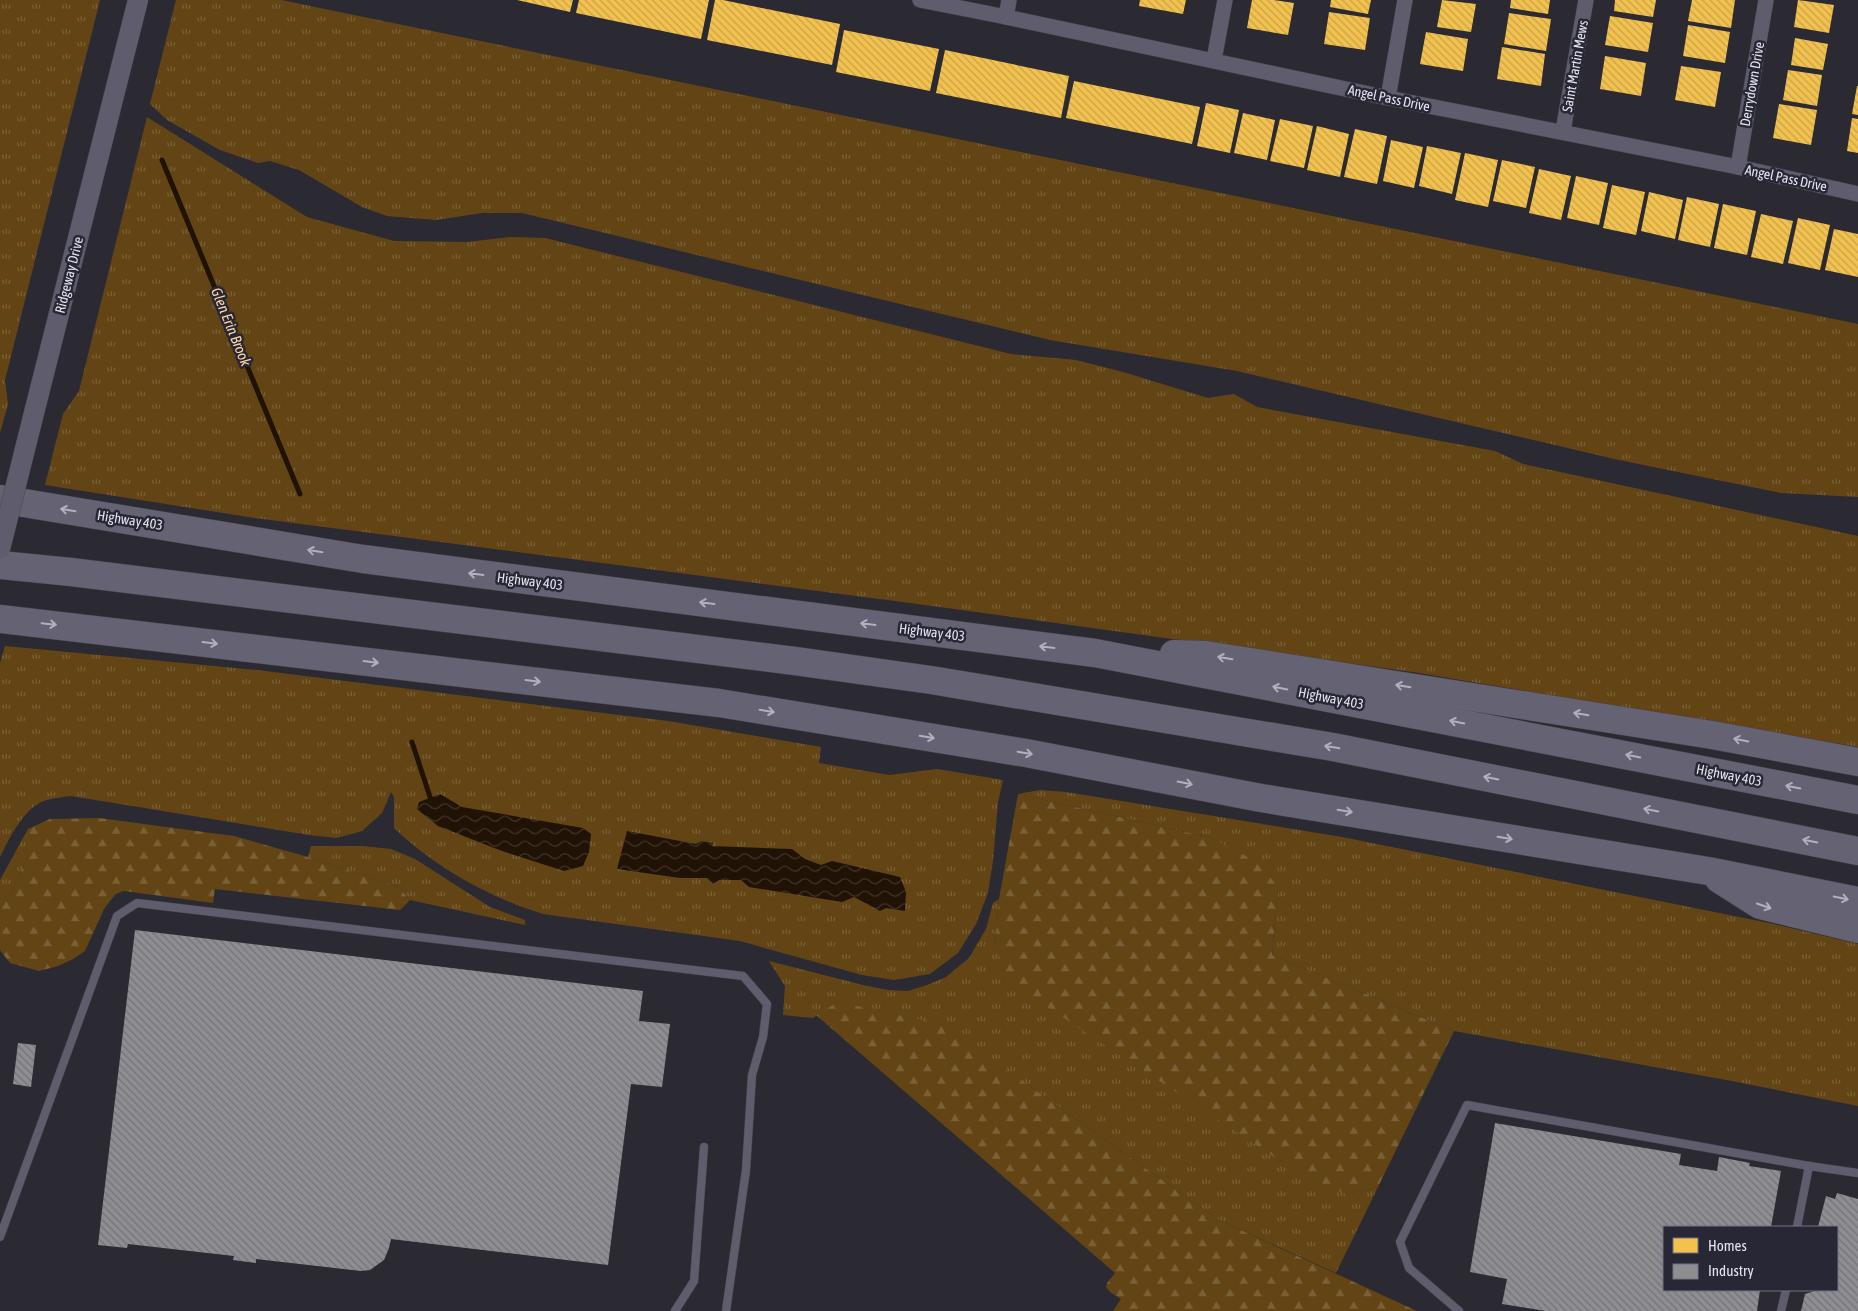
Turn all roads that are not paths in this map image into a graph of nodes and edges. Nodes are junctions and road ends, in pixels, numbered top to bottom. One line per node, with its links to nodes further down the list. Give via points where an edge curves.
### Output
1 (138, 0): 15 (street, Ridgeway Drive, bridge)
2 (920, 0): 8 (street, Angel Pass Drive)
3 (1009, 0): 8 (street)
4 (1225, 0): 9 (street)
5 (1405, 0): 10 (street)
6 (1586, 0): 11 (street, Saint Martin Mews)
7 (1766, 0): 12 (street, Derrydown Drive)
8 (1006, 17): 9 (street, Angel Pass Drive)
9 (1214, 60): 10 (street, Angel Pass Drive)
10 (1388, 98): 11 (street, Angel Pass Drive)
11 (1563, 132): 12 (street, Angel Pass Drive)
12 (1738, 167): 13 (street, Angel Pass Drive)
13 (1858, 194)
14 (0, 499): 18 (highway, Highway 403, one-way to 14, via 363,559)
15 (0, 549)
16 (0, 565): 21 (highway, one-way to 16, via 1334,747 931,680 785,659)
17 (0, 619): 22 (highway, one-way to 22, via 718,703 1026,753 1261,798)
18 (1095, 653): 19 (highway, one-way to 18, via 1702,733 1206,655); 20 (highway, Highway 403, one-way to 18)
19 (1858, 762)
20 (1858, 800)
21 (1858, 851)
22 (1708, 871): 23 (highway, one-way to 23); 24 (highway, one-way to 24, via 1760,905)
23 (1858, 901)
24 (1858, 929)
25 (704, 1147): 31 (lane, via 694,1281)
26 (1809, 1166): 27 (lane); 28 (lane); 33 (lane, via 1467,1105 1400,1242 1409,1268)
27 (1858, 1172)
28 (1797, 1226)
29 (0, 1237): 32 (lane, via 117,916 136,903 743,976 768,1004 752,1075 746,1170)
30 (1786, 1291): 34 (lane)
31 (675, 1311)
32 (726, 1311)
33 (1459, 1311)
34 (1782, 1311)

